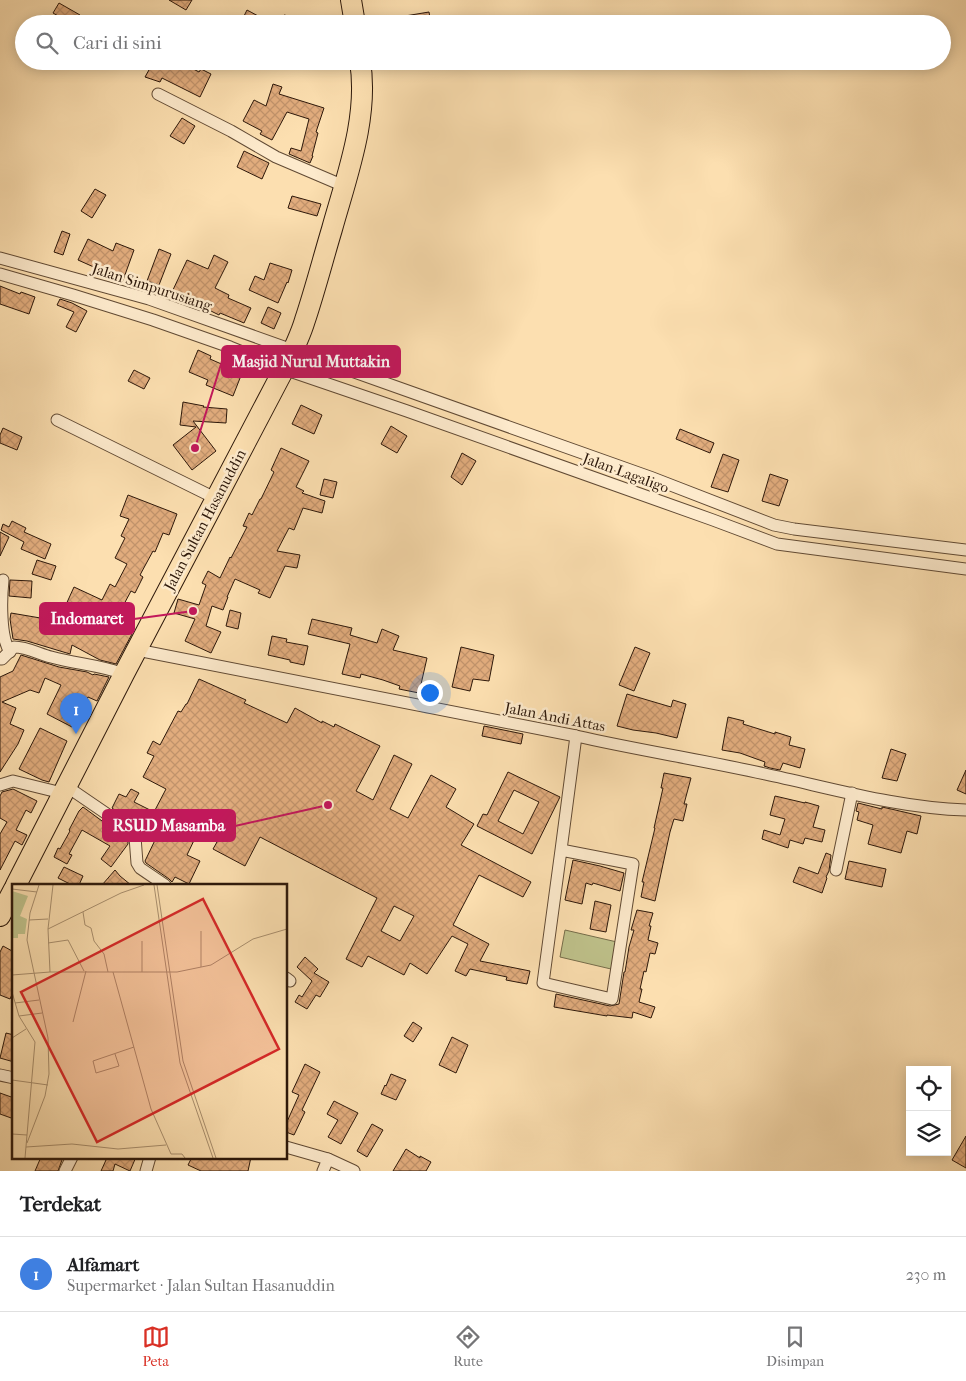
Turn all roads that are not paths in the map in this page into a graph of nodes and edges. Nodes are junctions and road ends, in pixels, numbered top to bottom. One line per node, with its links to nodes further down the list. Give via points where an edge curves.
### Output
1 (351, 0): 2 (highway)
2 (354, 15)
3 (361, 70): 5 (highway, Jalan Sultan Hasanuddin, via 358,129)
4 (158, 94): 5 (street, via 276,157)
5 (344, 186): 8 (highway, Jalan Sultan Hasanuddin, via 305,320)
6 (0, 258): 8 (street, Jalan Simpurusiang, via 149,299)
7 (0, 274): 9 (street, Jalan Simpurusiang, via 154,320)
8 (293, 350): 9 (highway, Jalan Sultan Hasanuddin); 12 (street, Jalan Lagaligo, via 774,525)
9 (284, 369): 11 (highway, Jalan Sultan Hasanuddin); 13 (street, Jalan Lagaligo, via 407,410 777,544)
10 (57, 420): 11 (street)
11 (216, 499): 15 (highway, Jalan Sultan Hasanuddin)
12 (966, 550)
13 (966, 569)
14 (3, 580): 16 (street, via 4,639)
15 (138, 650): 18 (highway, Jalan Sultan Hasanuddin); 19 (street, Jalan Andi Attas)
16 (10, 652): 17 (street); 18 (street, via 14,647 23,648)
17 (0, 659)
18 (124, 674): 21 (highway, Jalan Sultan Hasanuddin)
19 (576, 736): 22 (street, Jalan Andi Attas); 24 (street)
20 (0, 785): 21 (street, via 13,781)
21 (64, 789): 26 (highway, Jalan Sultan Hasanuddin); 27 (street, via 123,825 135,836 140,868)
22 (852, 793): 23 (street, Jalan Andi Attas, via 938,809); 25 (street)
23 (966, 810)
24 (562, 850): 24 (street, via 633,864 612,999 543,983)
25 (836, 870)
26 (16, 884)
27 (164, 884)
28 (12, 893): 29 (highway)
29 (0, 916)
30 (288, 1148): 33 (street)
31 (72, 1158): 34 (street)
32 (150, 1158): 35 (street)
33 (328, 1159): 36 (street); 37 (street)
34 (65, 1171)
35 (146, 1171)
36 (323, 1171)
37 (354, 1171)

